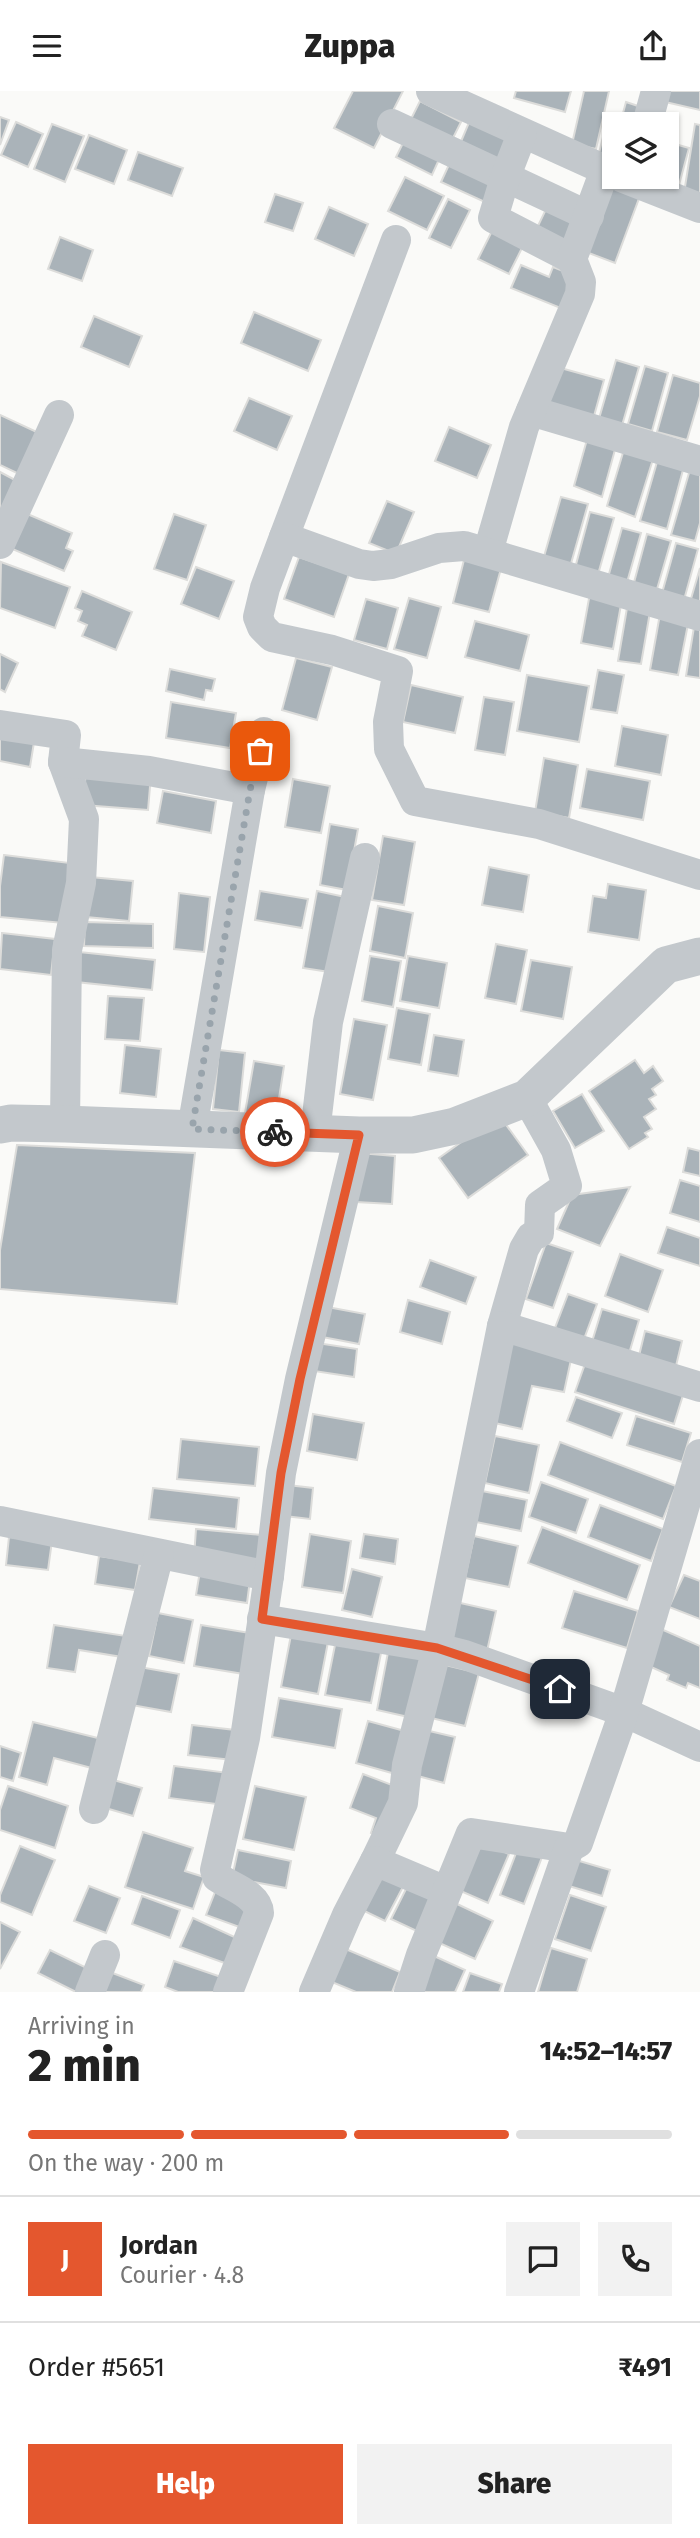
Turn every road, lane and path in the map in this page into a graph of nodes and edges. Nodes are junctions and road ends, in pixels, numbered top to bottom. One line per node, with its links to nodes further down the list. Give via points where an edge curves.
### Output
1 (431, 91): 5 (street)
2 (656, 91): 3 (street)
3 (650, 112)
4 (392, 124): 7 (street)
5 (522, 134): 6 (street); 7 (street)
6 (602, 168)
7 (505, 178): 11 (street); 13 (street, via 493,218)
8 (611, 189): 11 (street)
9 (653, 189): 10 (street)
10 (700, 208)
11 (589, 216): 13 (street)
12 (396, 240): 17 (street)
13 (572, 259): 14 (street, via 581,282 580,294)
14 (531, 411): 16 (street); 19 (street)
15 (59, 415): 18 (street)
16 (700, 461)
17 (284, 537): 19 (street, via 373,566 439,548 464,546); 26 (street, via 265,588 258,617 262,627 272,637 398,671 388,722 389,749 415,801 539,824)
18 (0, 544)
19 (488, 552): 20 (street)
20 (700, 616)
21 (0, 725): 23 (street, via 66,735)
22 (264, 732): 24 (street)
23 (62, 762): 24 (street, via 149,771); 29 (street, via 84,819 81,883 67,950)
24 (250, 790): 31 (street)
25 (365, 858): 32 (street, via 328,1022)
26 (700, 875)
27 (700, 956): 28 (street, via 666,965)
28 (527, 1098): 33 (street, via 455,1126 414,1135); 34 (street, via 556,1150 567,1186 540,1205 539,1233 524,1249)
29 (65, 1124): 30 (street); 31 (street)
30 (0, 1125)
31 (192, 1129): 32 (street)
32 (315, 1133): 33 (street)
33 (359, 1135): 40 (street, via 291,1419)
34 (502, 1326): 35 (street); 42 (street)
35 (700, 1387)
36 (700, 1454): 38 (street)
37 (0, 1521): 39 (street)
38 (689, 1530): 43 (street)
39 (159, 1554): 40 (street); 45 (street)
40 (269, 1576): 41 (street)
41 (262, 1625): 42 (street); 51 (street, via 245,1738 215,1870 217,1877 259,1905)
42 (437, 1648): 43 (street); 47 (street, via 407,1765 403,1803)
43 (624, 1712): 44 (street); 46 (street, via 578,1843)
44 (700, 1747)
45 (94, 1809)
46 (569, 1848): 48 (street, via 471,1833); 54 (street)
47 (375, 1861): 48 (street); 52 (street)
48 (446, 1891): 53 (street)
49 (105, 1955): 50 (street)
50 (90, 1992)
51 (228, 1992)
52 (314, 1992)
53 (409, 1992)
54 (519, 1992)

